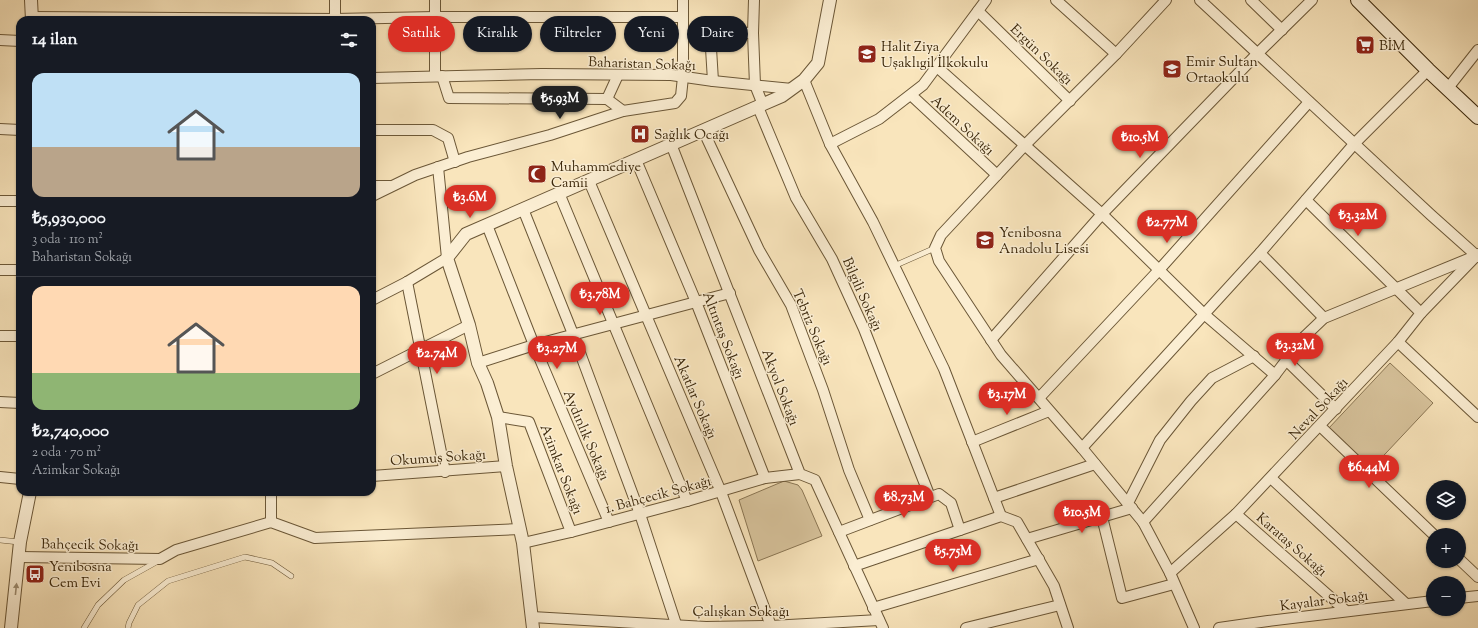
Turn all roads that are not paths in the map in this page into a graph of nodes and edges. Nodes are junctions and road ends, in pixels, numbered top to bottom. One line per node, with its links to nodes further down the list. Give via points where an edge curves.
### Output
1 (31, 0): 15 (street)
2 (335, 0): 16 (street)
3 (435, 0): 17 (street)
4 (683, 0): 19 (street)
5 (754, 0): 23 (street)
6 (830, 0): 36 (street, via 818,63)
7 (986, 0): 14 (street)
8 (1056, 0): 28 (street)
9 (1200, 0): 29 (street)
10 (1251, 0): 22 (street)
11 (1312, 0): 22 (street)
12 (1358, 0): 31 (main road)
13 (1160, 2): 28 (street)
14 (978, 11): 30 (street); 43 (street, Ergün Sokağı)
15 (32, 16)
16 (335, 16)
17 (435, 16)
18 (455, 17): 19 (street)
19 (683, 17): 34 (street)
20 (388, 18): 21 (street)
21 (376, 19)
22 (1282, 30): 29 (street)
23 (753, 33): 37 (street, via 710,32); 38 (street)
24 (0, 40): 25 (street)
25 (16, 41)
26 (1478, 50): 39 (street)
27 (437, 52): 33 (street)
28 (1116, 54): 43 (street)
29 (1258, 54): 44 (street); 69 (street)
30 (937, 67): 41 (street, via 923,86); 55 (street)
31 (1428, 70): 39 (main road); 52 (street)
32 (618, 75): 33 (street, Baharistan Sokağı); 34 (street, Baharistan Sokağı); 42 (street)
33 (438, 76): 35 (street, Baharistan Sokağı); 42 (street, via 449,98)
34 (683, 77): 37 (street, Baharistan Sokağı); 46 (street, via 681,96 675,103)
35 (376, 78)
36 (804, 80): 40 (street); 54 (street)
37 (713, 81): 38 (street, Baharistan Sokağı)
38 (755, 86): 40 (street, Baharistan Sokağı); 45 (street, Bilgili Sokağı)
39 (1448, 88): 47 (main road)
40 (792, 89): 45 (street)
41 (911, 95): 54 (street, via 879,119); 59 (street, Adem Sokağı)
42 (607, 99): 46 (street)
43 (1070, 101): 55 (street)
44 (1309, 102): 52 (street); 78 (street)
45 (760, 106): 51 (street); 124 (street, Bilgili Sokağı, via 796,198 832,259 864,329)
46 (623, 111): 57 (street)
47 (1478, 116)
48 (0, 129): 49 (street)
49 (16, 130)
50 (376, 130): 57 (street, via 433,130 448,138)
51 (703, 130): 53 (street); 132 (street, Tebriz Sokağı, via 759,250 791,305 823,390 849,470)
52 (1355, 143): 65 (street); 73 (street, via 1431,215)
53 (671, 144): 56 (street); 81 (street, Akyol Sokağı)
54 (830, 144): 75 (street)
55 (1025, 145): 59 (street); 69 (street)
56 (636, 160): 60 (street); 83 (street, Altıntaş Sokağı)
57 (455, 162): 58 (street)
58 (438, 168): 62 (street, via 415,175); 74 (street)
59 (997, 175): 71 (street, via 941,235)
60 (589, 181): 63 (street); 86 (street, Akatlar Sokağı)
61 (376, 186): 62 (street)
62 (393, 186): 64 (street)
63 (559, 193): 68 (street); 88 (street)
64 (376, 194)
65 (1306, 200): 72 (street); 80 (street)
66 (0, 201): 67 (street)
67 (16, 201)
68 (523, 209): 70 (street); 90 (street)
69 (1102, 214): 78 (street); 93 (street)
70 (486, 225): 74 (street, via 466,234); 95 (street, Aydınlık Sokağı)
71 (934, 248): 75 (lane); 93 (street, via 939,261)
72 (1260, 253): 85 (street); 87 (street)
73 (1478, 255): 80 (street); 84 (street, Neval Sokağı)
74 (447, 258): 79 (street); 89 (street)
75 (894, 266): 110 (street, via 944,369)
76 (0, 270): 77 (street)
77 (16, 270)
78 (1159, 270): 85 (street); 102 (street)
79 (407, 282): 82 (street); 96 (street)
80 (1395, 289): 84 (street); 87 (street)
81 (730, 293): 83 (street); 115 (street, Akyol Sokağı)
82 (376, 298)
83 (696, 302): 86 (street); 118 (street, Altıntaş Sokağı)
84 (1421, 313): 94 (street, Neval Sokağı)
85 (1204, 314): 97 (street); 111 (street)
86 (645, 316): 88 (street); 121 (street, Akatlar Sokağı)
87 (1324, 318): 98 (street, via 1303,338)
88 (613, 323): 90 (street); 126 (street)
89 (469, 325): 96 (street); 99 (street)
90 (573, 334): 95 (street); 128 (street)
91 (0, 336): 92 (street)
92 (16, 336)
93 (991, 340): 102 (street)
94 (1398, 342): 105 (street, Neval Sokağı); 108 (street)
95 (534, 345): 99 (street); 134 (street, Aydınlık Sokağı)
96 (421, 351): 100 (street); 114 (street)
97 (1254, 356): 101 (street); 127 (street, via 1212,378 1191,401 1160,440)
98 (1286, 360): 101 (street); 105 (street)
99 (478, 363): 107 (street)
100 (376, 372)
101 (1276, 375): 135 (street)
102 (1039, 398): 106 (street)
103 (0, 402): 104 (street)
104 (16, 403)
105 (1336, 409): 109 (street, Neval Sokağı)
106 (1049, 411): 110 (street); 111 (street)
107 (498, 417): 113 (street); 139 (street, Azimkar Sokağı, via 529,422)
108 (1478, 418)
109 (1320, 426): 119 (street, Neval Sokağı); 136 (street)
110 (972, 442): 125 (street)
111 (1082, 448): 112 (street)
112 (1095, 464): 125 (street); 127 (street)
113 (506, 466): 114 (street, Okumuş Sokağı); 137 (street)
114 (445, 472): 116 (street, Okumuş Sokağı)
115 (800, 474): 118 (street, 1. Bahçecik Sokağı); 140 (street, via 815,480)
116 (376, 476)
117 (0, 477): 120 (street)
118 (765, 478): 121 (street, 1. Bahçecik Sokağı)
119 (1271, 478): 129 (street, Neval Sokağı); 157 (street)
120 (16, 479)
121 (721, 492): 126 (street, 1. Bahçecik Sokağı); 164 (street, Akatlar Sokağı)
122 (29, 496): 143 (street)
123 (271, 496): 133 (street)
124 (930, 497): 132 (street); 138 (street, via 939,494 951,503)
125 (994, 498): 130 (street)
126 (687, 501): 128 (street, 1. Bahçecik Sokağı)
127 (1130, 506): 131 (street); 135 (street)
128 (640, 514): 134 (street, 1. Bahçecik Sokağı); 162 (street)
129 (1236, 514): 150 (street, Neval Sokağı); 160 (street, Karataş Sokağı)
130 (1001, 516): 138 (street); 141 (street, via 1017,522)
131 (1102, 517): 141 (street); 153 (street, via 1122,598)
132 (870, 520): 140 (street)
133 (271, 522): 137 (street, via 315,538); 146 (street, via 176,550)
134 (609, 522): 139 (street, 1. Bahçecik Sokağı)
135 (1143, 522): 150 (street)
136 (1427, 528)
137 (520, 529): 144 (street)
138 (960, 530): 148 (street)
139 (571, 532): 144 (street, 1. Bahçecik Sokağı)
140 (838, 532): 148 (street)
141 (1027, 538): 147 (street)
142 (0, 540): 143 (lane)
143 (20, 542): 145 (street)
144 (523, 543): 161 (street)
145 (19, 557): 146 (street, Bahçecik Sokağı); 165 (street, one-way to 145)
146 (160, 559): 166 (lane, via 124,580 98,605)
147 (1039, 560): 158 (street, via 1054,586); 159 (street)
148 (854, 566): 159 (street)
149 (1466, 566): 152 (street)
150 (1170, 573): 153 (street)
151 (291, 576): 167 (lane, via 272,563 245,557 168,580 138,604)
152 (1478, 577)
153 (1174, 584): 170 (street)
154 (1478, 596): 155 (street)
155 (1466, 597)
156 (1426, 602): 157 (street, Kayalar Sokağı)
157 (1406, 604): 160 (street, Kayalar Sokağı)
158 (1060, 605): 168 (street); 169 (street)
159 (873, 608): 163 (street)
160 (1346, 612): 171 (street, Kayalar Sokağı)
161 (532, 622): 162 (street, Çalışkan Sokağı)
162 (676, 624): 164 (street, Çalışkan Sokağı, via 706,627)
163 (881, 624): 164 (street, Çalışkan Sokağı)
164 (771, 626)
165 (11, 628)
166 (84, 628)
167 (128, 628)
168 (966, 628)
169 (1068, 628)
170 (1194, 628)
171 (1219, 628)

